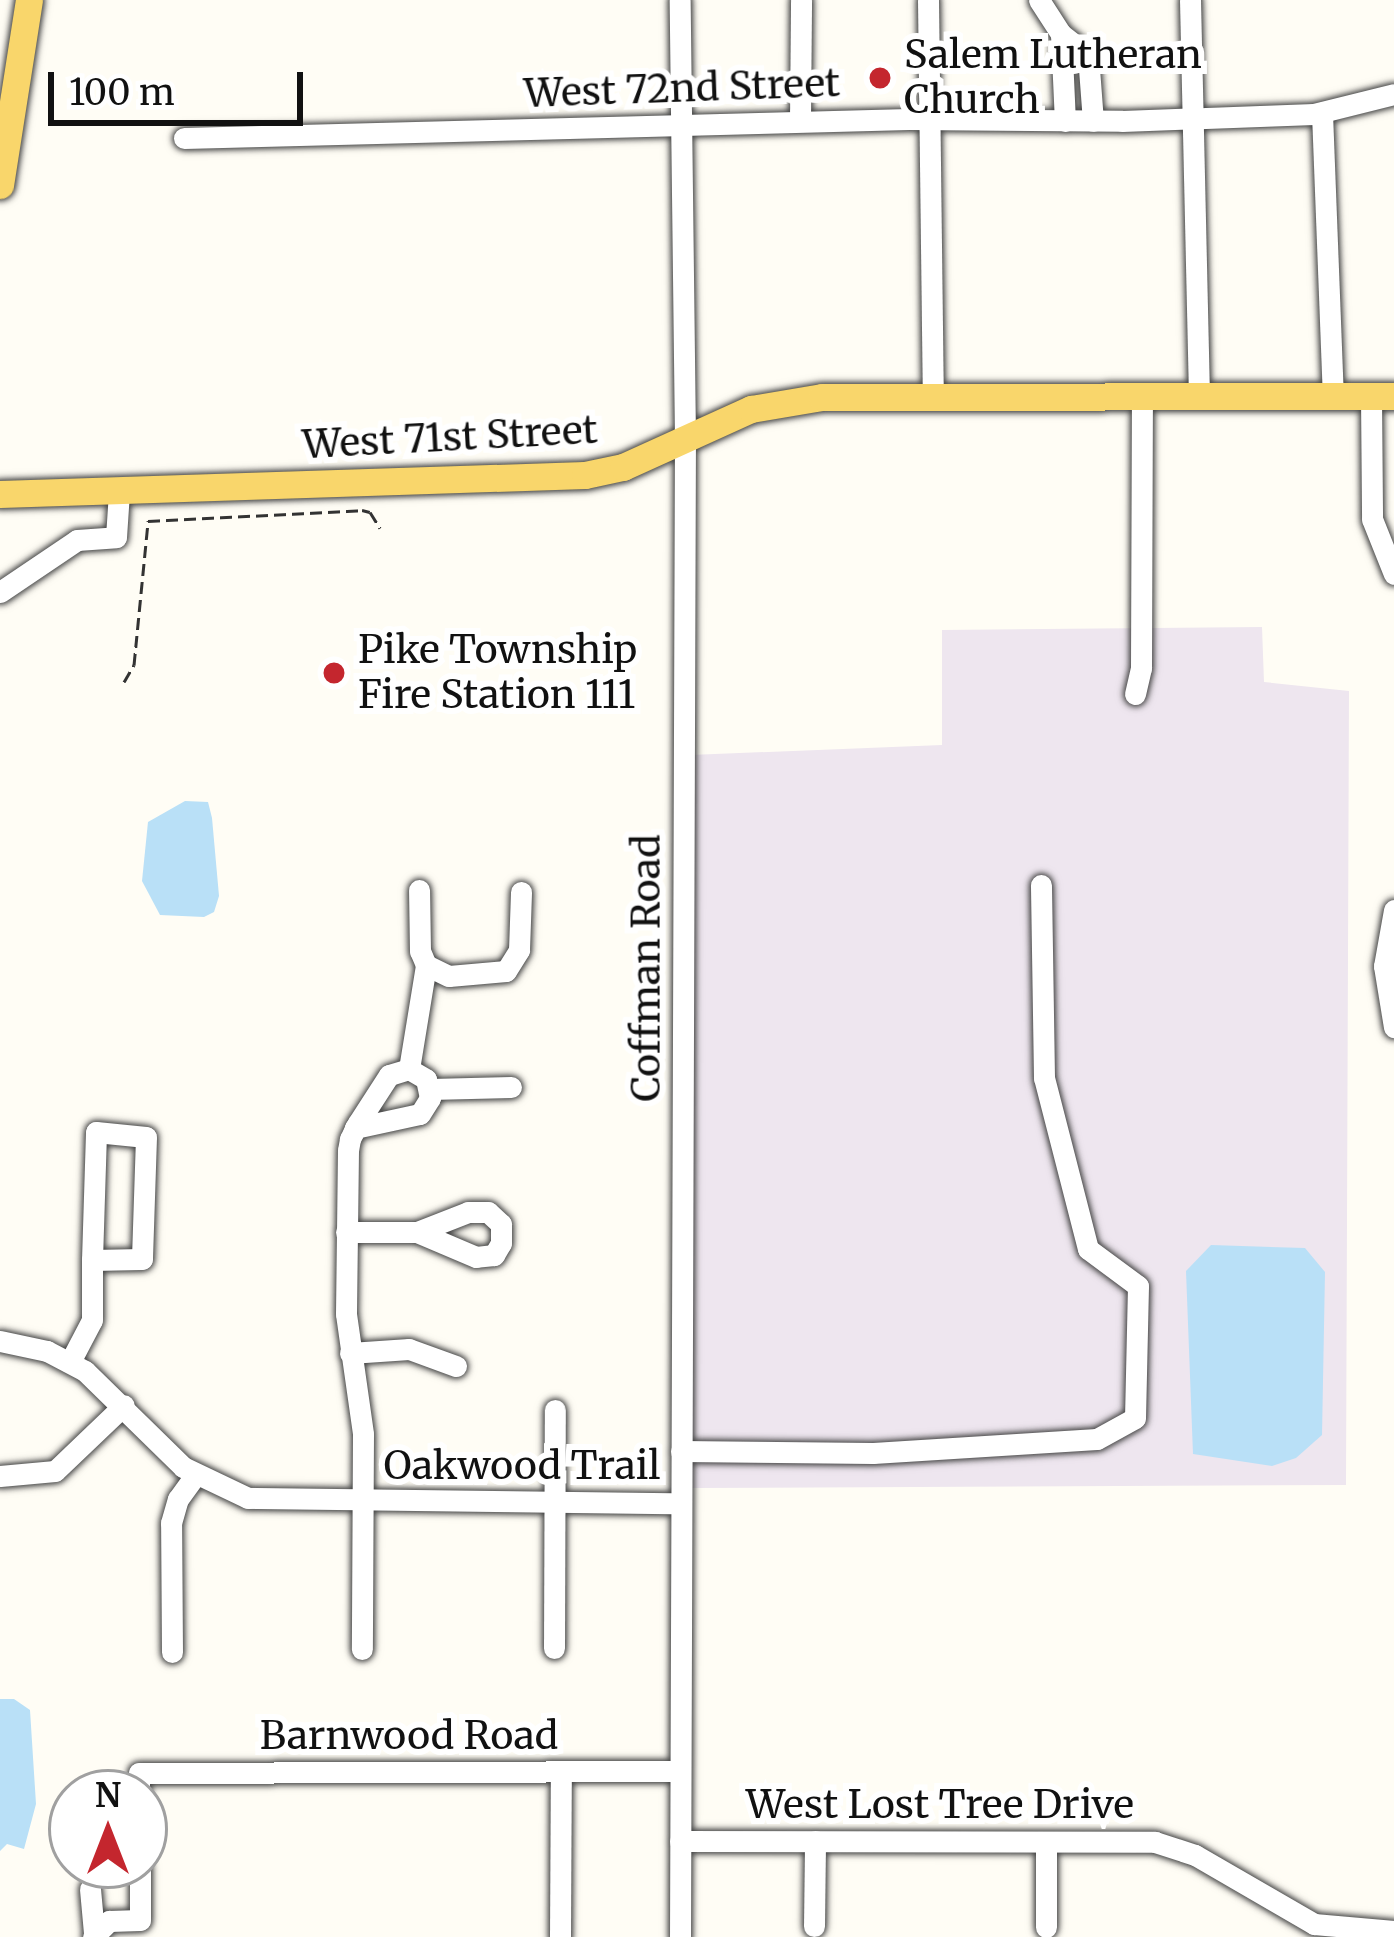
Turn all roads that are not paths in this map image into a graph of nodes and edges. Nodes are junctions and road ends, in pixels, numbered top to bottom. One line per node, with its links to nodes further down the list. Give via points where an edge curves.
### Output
1 (29, 0): 17 (main road)
2 (680, 0): 15 (street, Coffman Road)
3 (801, 0): 14 (street)
4 (928, 0): 11 (street)
5 (1039, 0): 7 (street)
6 (1190, 0): 10 (street)
7 (1061, 34): 12 (street); 13 (street, via 1088,55)
8 (1394, 94): 9 (street, West 72nd Street)
9 (1322, 113): 10 (street, West 72nd Street); 18 (street)
10 (1192, 117): 13 (street, West 72nd Street); 22 (street)
11 (929, 120): 12 (street, West 72nd Street); 14 (street, West 72nd Street); 20 (street)
12 (1065, 121): 13 (street, West 72nd Street)
13 (1093, 121)
14 (800, 122): 15 (street, West 72nd Street)
15 (682, 124): 16 (street, West 72nd Street); 23 (street, Coffman Road)
16 (184, 138)
17 (0, 185)
18 (1333, 396): 19 (main road, West 71st Street); 22 (main road, West 71st Street)
19 (1383, 396): 26 (street, via 1372,519)
20 (933, 397): 21 (main road, West 71st Street); 23 (main road, West 71st Street, via 774,403)
21 (1142, 397): 22 (main road, West 71st Street); 28 (street)
22 (1199, 397)
23 (685, 440): 24 (main road, West 71st Street, via 585,476); 48 (street, Coffman Road)
24 (119, 492): 25 (main road, West 71st Street); 27 (street, via 116,537 77,540)
25 (0, 494)
26 (1394, 574)
27 (0, 592)
28 (1136, 694)
29 (1041, 885): 48 (street, via 1044,1078 1088,1249 1138,1286 1135,1418 1097,1439 874,1453)
30 (418, 890): 33 (street)
31 (520, 892): 33 (street, via 519,950 506,971 449,976)
32 (1394, 910): 34 (street, via 1384,974)
33 (426, 965): 35 (street)
34 (1394, 1027)
35 (410, 1069): 37 (street); 38 (street, via 389,1075)
36 (511, 1087): 37 (street)
37 (430, 1089): 38 (street, via 420,1114)
38 (355, 1128): 39 (street)
39 (346, 1232): 40 (street); 43 (street)
40 (417, 1232)
41 (92, 1260): 41 (street, via 93,1136 144,1134 145,1255); 44 (street, via 92,1320)
42 (0, 1341): 44 (street, Oakwood Trail)
43 (350, 1352): 45 (street, via 409,1349); 51 (street, via 363,1426)
44 (70, 1362): 46 (street, Oakwood Trail)
45 (456, 1366)
46 (124, 1406): 49 (street, via 55,1471); 50 (street, Oakwood Trail)
47 (555, 1410): 53 (street)
48 (682, 1451): 52 (street, Coffman Road)
49 (0, 1476)
50 (195, 1476): 51 (street, Oakwood Trail, via 256,1500); 56 (street, via 171,1523)
51 (363, 1502): 53 (street, Oakwood Trail); 55 (street, Oakwood Trail)
52 (681, 1503): 53 (street, Oakwood Trail); 58 (street, Coffman Road)
53 (554, 1504): 54 (street)
54 (554, 1648)
55 (362, 1649)
56 (172, 1652)
57 (561, 1771): 58 (street, Barnwood Road); 59 (street, Barnwood Road); 69 (street)
58 (680, 1771): 60 (street, Coffman Road)
59 (168, 1782)
60 (680, 1841): 61 (street, West Lost Tree Drive); 70 (street, Coffman Road)
61 (814, 1841): 62 (street, West Lost Tree Drive); 65 (street)
62 (1046, 1842): 66 (street); 67 (street, West Lost Tree Drive, via 1155,1841 1314,1924)
63 (90, 1889): 68 (street)
64 (140, 1889): 68 (street, via 140,1920 109,1921)
65 (814, 1927)
66 (1046, 1927)
67 (1394, 1931)
68 (94, 1935)
69 (560, 1937)
70 (680, 1937)

